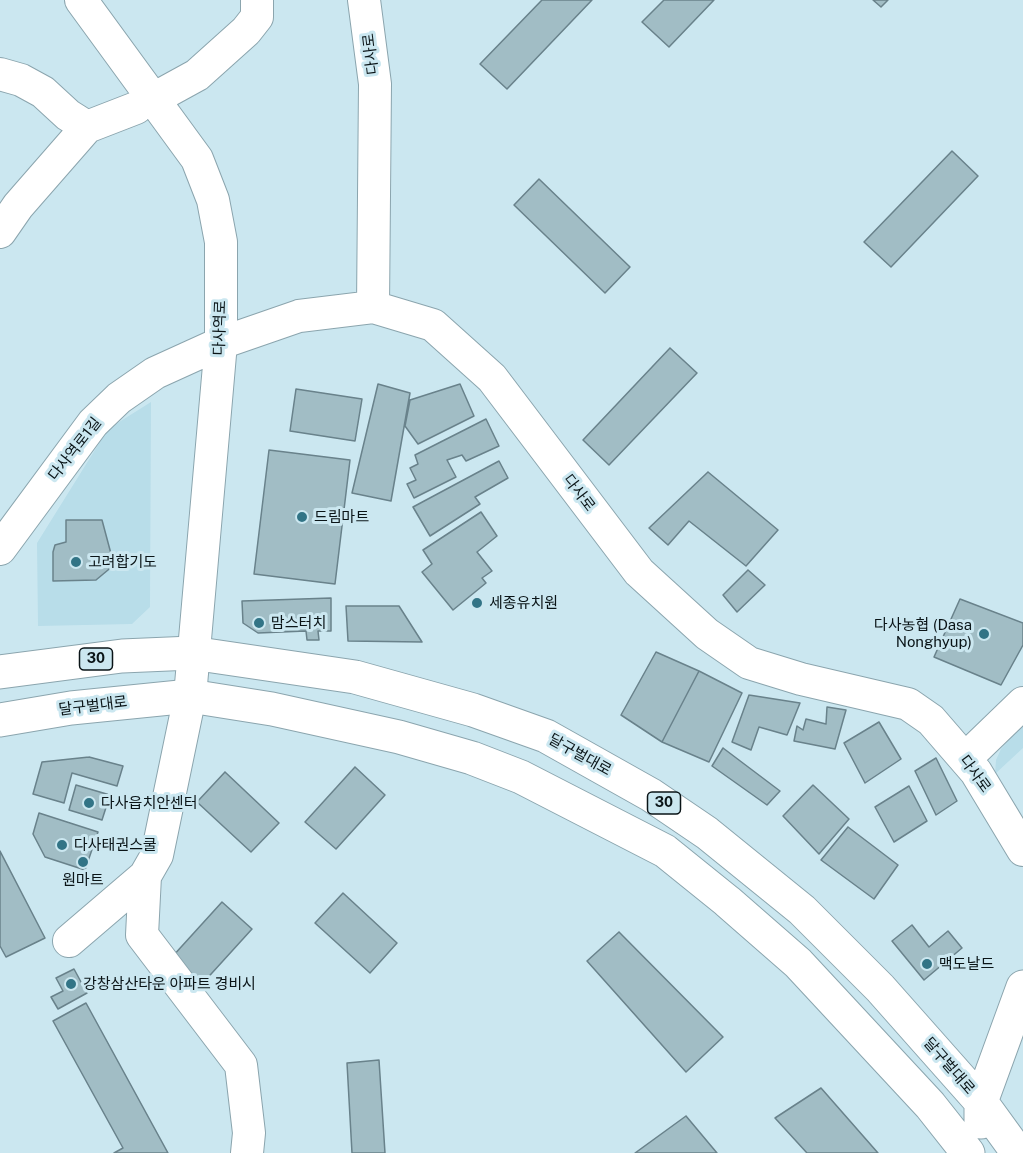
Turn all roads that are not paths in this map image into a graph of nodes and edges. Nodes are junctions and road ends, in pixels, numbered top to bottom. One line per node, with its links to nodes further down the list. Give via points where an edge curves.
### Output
1 (81, 0): 11 (street, 다사역로, via 197,159 213,200 221,242)
2 (257, 0): 5 (street, via 257,17 246,31 196,75)
3 (364, 0): 10 (street, 다사로, via 375,84)
4 (0, 74): 7 (street, via 43,92)
5 (166, 92)
6 (136, 108): 7 (street)
7 (87, 127): 8 (street)
8 (9, 196): 9 (street)
9 (0, 232)
10 (373, 307): 11 (street, 다사역로1길, via 299,316); 18 (street, 다사로, via 433,325 492,378 639,572 707,634 749,663 908,704 931,720)
11 (221, 343): 12 (street, 다사역로1길, via 155,373 118,398 93,423); 13 (street, 다사역로)
12 (0, 549)
13 (192, 653): 14 (main road, 달구벌대로 / 30, via 122,656); 15 (street, 다사역로); 23 (main road, 달구벌대로 / 30, via 355,677 473,710 546,736 651,795 707,833 802,910 880,988)
14 (0, 672)
15 (190, 696): 17 (main road, 달구벌대로, via 71,708); 20 (street, 다사역로, via 157,855); 25 (main road, 달구벌대로, via 272,709 399,737 472,758 520,777 665,851 798,963 930,1105)
16 (1023, 703): 18 (street)
17 (0, 720)
18 (965, 759): 19 (street, 다사로)
19 (1023, 850)
20 (145, 876): 21 (street); 24 (street, via 142,935 241,1065)
21 (69, 941)
22 (1023, 987): 23 (main road)
23 (981, 1102): 26 (main road); 27 (main road, 달구벌대로 / 30)
24 (248, 1153)
25 (968, 1153)
26 (982, 1153)
27 (1018, 1153)

